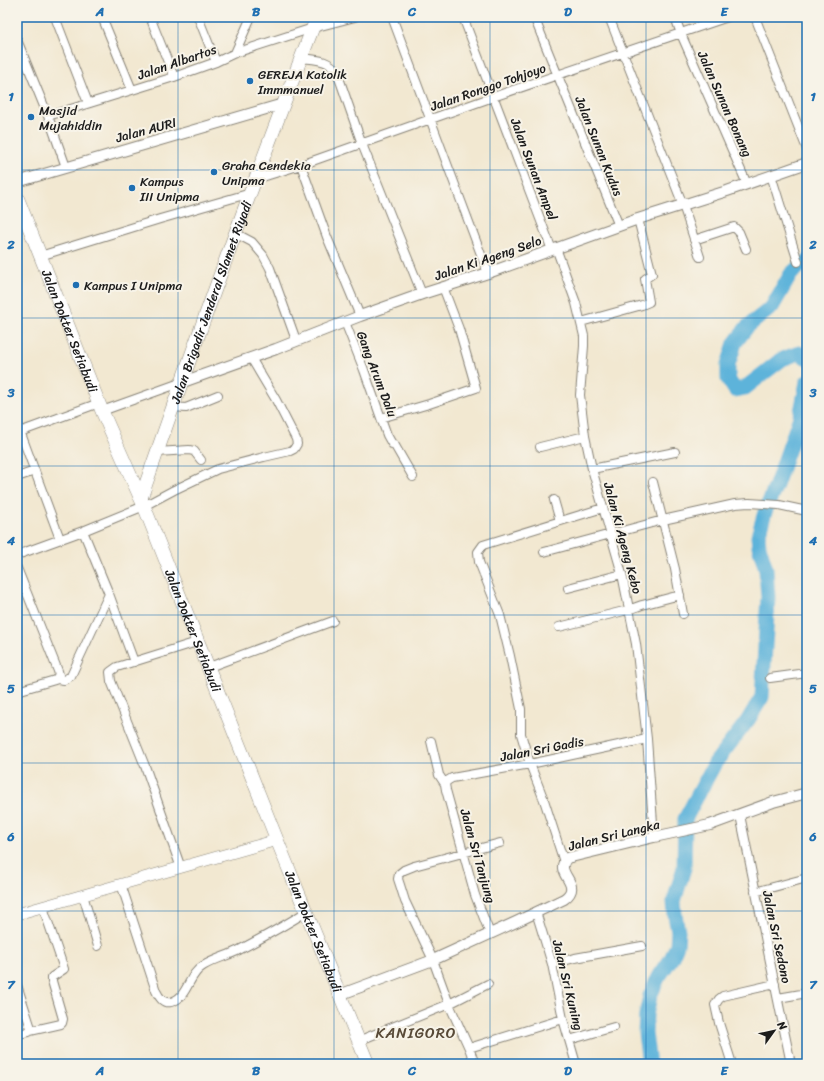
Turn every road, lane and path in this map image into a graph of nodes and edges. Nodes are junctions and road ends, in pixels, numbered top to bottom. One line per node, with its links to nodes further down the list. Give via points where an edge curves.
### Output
1 (55, 17): 25 (street)
2 (102, 17): 23 (street)
3 (150, 17): 22 (street)
4 (198, 17): 20 (street)
5 (355, 17): 14 (street, Jalan Albartos)
6 (392, 17): 28 (street)
7 (463, 17): 24 (street, Jalan Sunan Ampel)
8 (534, 17): 21 (street, Jalan Sunan Kudus)
9 (609, 17): 17 (street)
10 (675, 17): 15 (street, Jalan Sunan Bonang)
11 (728, 17): 15 (street, Jalan Ronggo Tohjoyo)
12 (755, 17): 30 (street)
13 (249, 19): 18 (street)
14 (315, 22): 18 (street, Jalan Albartos); 19 (main road, Jalan Brigadir Jenderal Slamet Riyadi)
15 (681, 34): 17 (street, Jalan Ronggo Tohjoyo); 37 (street, Jalan Sunan Bonang)
16 (17, 40): 27 (street)
17 (623, 52): 21 (street, Jalan Ronggo Tohjoyo); 40 (street)
18 (235, 53): 20 (street, Jalan Albartos)
19 (301, 58): 26 (main road, Jalan Brigadir Jenderal Slamet Riyadi); 29 (street, via 324,61 334,67)
20 (216, 62): 22 (street, Jalan Albartos)
21 (557, 76): 24 (street, Jalan Ronggo Tohjoyo); 42 (street, Jalan Sunan Kudus)
22 (174, 77): 23 (street, Jalan Albartos)
23 (132, 90): 25 (street, Jalan Albartos)
24 (494, 97): 28 (street, Jalan Ronggo Tohjoyo); 45 (street, Jalan Sunan Ampel)
25 (88, 103): 27 (street, Jalan Albartos)
26 (283, 104): 33 (street, Jalan AURI); 35 (main road, Jalan Brigadir Jenderal Slamet Riyadi)
27 (48, 116): 33 (street)
28 (429, 120): 29 (street, Jalan Ronggo Tohjoyo); 50 (street)
29 (362, 144): 32 (street, Jalan Ronggo Tohjoyo); 52 (street)
30 (807, 149)
31 (807, 163): 34 (street, Jalan Ki Ageng Selo)
32 (301, 165): 35 (street, Jalan Ronggo Tohjoyo); 53 (street)
33 (66, 167): 36 (street, Jalan AURI)
34 (771, 176): 37 (street, Jalan Ki Ageng Selo); 49 (street)
35 (256, 179): 38 (main road, Jalan Brigadir Jenderal Slamet Riyadi)
36 (17, 182)
37 (747, 184): 40 (street, Jalan Ki Ageng Selo)
38 (251, 193): 43 (main road, Jalan Brigadir Jenderal Slamet Riyadi); 47 (street, via 160,218)
39 (17, 197): 47 (main road, Jalan Dokter Setiabudi)
40 (683, 205): 41 (street, Jalan Ki Ageng Selo); 44 (street)
41 (638, 219): 42 (street, Jalan Ki Ageng Selo); 55 (street, via 652,274 644,279 649,302)
42 (619, 226): 45 (street, Jalan Ki Ageng Selo)
43 (235, 233): 56 (street, via 252,242 263,255); 58 (main road, Jalan Brigadir Jenderal Slamet Riyadi)
44 (694, 240): 46 (street, via 734,227); 48 (street)
45 (554, 249): 50 (street, Jalan Ki Ageng Selo); 55 (street, Jalan Ki Ageng Kebo, via 568,280)
46 (746, 249)
47 (40, 256): 60 (main road, Jalan Dokter Setiabudi)
48 (700, 257)
49 (798, 262)
50 (488, 273): 51 (street, Jalan Ki Ageng Selo)
51 (443, 287): 52 (street, Jalan Ki Ageng Selo); 62 (street, via 459,329 476,388)
52 (422, 294): 53 (street, Jalan Ki Ageng Selo)
53 (360, 316): 54 (street, Jalan Ki Ageng Selo)
54 (345, 322): 56 (street, Jalan Ki Ageng Selo); 62 (street, Gang Arum Dalu)
55 (581, 322): 65 (street, Jalan Ki Ageng Kebo, via 584,346 580,395)
56 (296, 340): 57 (street, Jalan Ki Ageng Selo)
57 (251, 358): 58 (street, Jalan Ki Ageng Selo); 76 (street, via 296,439 296,446 281,454 218,469)
58 (180, 383): 60 (street); 61 (main road, Jalan Brigadir Jenderal Slamet Riyadi)
59 (218, 395): 61 (street, via 186,408)
60 (101, 407): 64 (street); 76 (main road, Jalan Dokter Setiabudi)
61 (173, 407): 67 (main road, Jalan Brigadir Jenderal Slamet Riyadi)
62 (381, 418): 73 (street, Gang Arum Dalu, via 387,435)
63 (17, 423): 64 (street)
64 (19, 433): 71 (street)
65 (585, 436): 66 (street); 70 (street, Jalan Ki Ageng Kebo)
66 (540, 447)
67 (157, 452): 69 (street, via 189,450 194,451); 76 (main road, Jalan Brigadir Jenderal Slamet Riyadi)
68 (675, 452): 70 (street)
69 (201, 460)
70 (592, 469): 77 (street, Jalan Ki Ageng Kebo)
71 (35, 471): 72 (street); 83 (street)
72 (17, 477)
73 (413, 477)
74 (653, 482): 79 (street)
75 (554, 500): 80 (street)
76 (142, 502): 81 (street); 95 (main road, Jalan Dokter Setiabudi)
77 (603, 508): 80 (street); 82 (street, Jalan Ki Ageng Kebo)
78 (807, 511): 79 (street, via 779,505 735,504)
79 (664, 520): 82 (street); 90 (street)
80 (560, 521): 104 (street, via 483,545 478,552 479,562 500,615 520,709 521,734)
81 (83, 531): 83 (street); 89 (street)
82 (612, 534): 84 (street); 87 (street, Jalan Ki Ageng Kebo)
83 (60, 539): 85 (street)
84 (544, 552)
85 (17, 555)
86 (17, 568): 100 (street, via 58,671)
87 (622, 574): 88 (street); 91 (street, Jalan Ki Ageng Kebo)
88 (568, 588)
89 (109, 594): 96 (street); 100 (street, via 71,676 64,680)
90 (680, 595): 91 (street); 92 (street)
91 (628, 610): 94 (street); 102 (street, Jalan Ki Ageng Kebo, via 636,644)
92 (683, 614)
93 (333, 621): 97 (street)
94 (559, 627)
95 (197, 642): 96 (street); 97 (main road, Jalan Dokter Setiabudi)
96 (134, 662): 113 (street, via 114,669 109,674)
97 (209, 667): 109 (main road, Jalan Dokter Setiabudi)
98 (807, 673): 99 (street)
99 (770, 678)
100 (57, 679): 101 (street)
101 (17, 691)
102 (647, 739): 104 (street, Jalan Sri Gadis); 108 (street, Jalan Ki Ageng Kebo)
103 (431, 741): 105 (street, Jalan Sri Tanjung, via 439,775)
104 (530, 764): 105 (street, Jalan Sri Gadis, via 452,778); 112 (street)
105 (445, 784): 111 (street, Jalan Sri Tanjung)
106 (807, 793): 107 (street, Jalan Sri Langka)
107 (740, 814): 108 (street, Jalan Sri Langka, via 710,825); 116 (street, Jalan Sri Sedono)
108 (654, 837): 112 (street, Jalan Sri Langka, via 573,856)
109 (277, 840): 113 (main road); 119 (main road, Jalan Dokter Setiabudi)
110 (500, 843): 111 (street)
111 (464, 853): 122 (street, Jalan Sri Tanjung, via 475,895); 125 (street, via 414,866 399,874 405,900)
112 (564, 862): 120 (street, Jalan Sri Langka, via 564,872 571,885 571,893)
113 (181, 868): 115 (main road)
114 (807, 878): 116 (street)
115 (121, 884): 117 (main road); 119 (street, via 156,991 162,1001 167,1002 179,998 193,975 202,966 238,951)
116 (756, 892): 128 (street, Jalan Sri Sedono)
117 (83, 895): 118 (main road); 123 (street)
118 (43, 907): 121 (main road); 136 (street, via 64,969 52,977 63,1019 61,1024)
119 (306, 912): 131 (main road, Jalan Dokter Setiabudi)
120 (536, 912): 122 (street, Jalan Sri Langka); 126 (street, Jalan Sri Kuning)
121 (17, 914)
122 (490, 934): 125 (street, Jalan Sri Langka)
123 (98, 946)
124 (642, 946): 126 (street)
125 (433, 960): 131 (street, Jalan Sri Langka); 133 (street)
126 (552, 964): 134 (street, Jalan Sri Kuning)
127 (488, 984): 133 (street)
128 (775, 984): 132 (street, Jalan Sri Sedono); 144 (street, via 723,996 715,1005 718,1023)
129 (17, 985): 136 (street, via 31,1026)
130 (807, 993): 132 (street)
131 (339, 995): 139 (main road, Jalan Dokter Setiabudi)
132 (778, 998): 145 (street, Jalan Sri Sedono)
133 (449, 1004): 139 (street); 140 (street)
134 (563, 1019): 138 (street, Jalan Sri Kuning); 140 (street)
135 (614, 1027): 138 (street)
136 (30, 1031): 137 (street)
137 (17, 1034)
138 (569, 1040): 143 (street, Jalan Sri Kuning)
139 (358, 1041): 141 (main road, Jalan Dokter Setiabudi)
140 (469, 1048): 142 (street)
141 (368, 1064)
142 (474, 1064)
143 (576, 1064)
144 (732, 1064)
145 (791, 1064)

